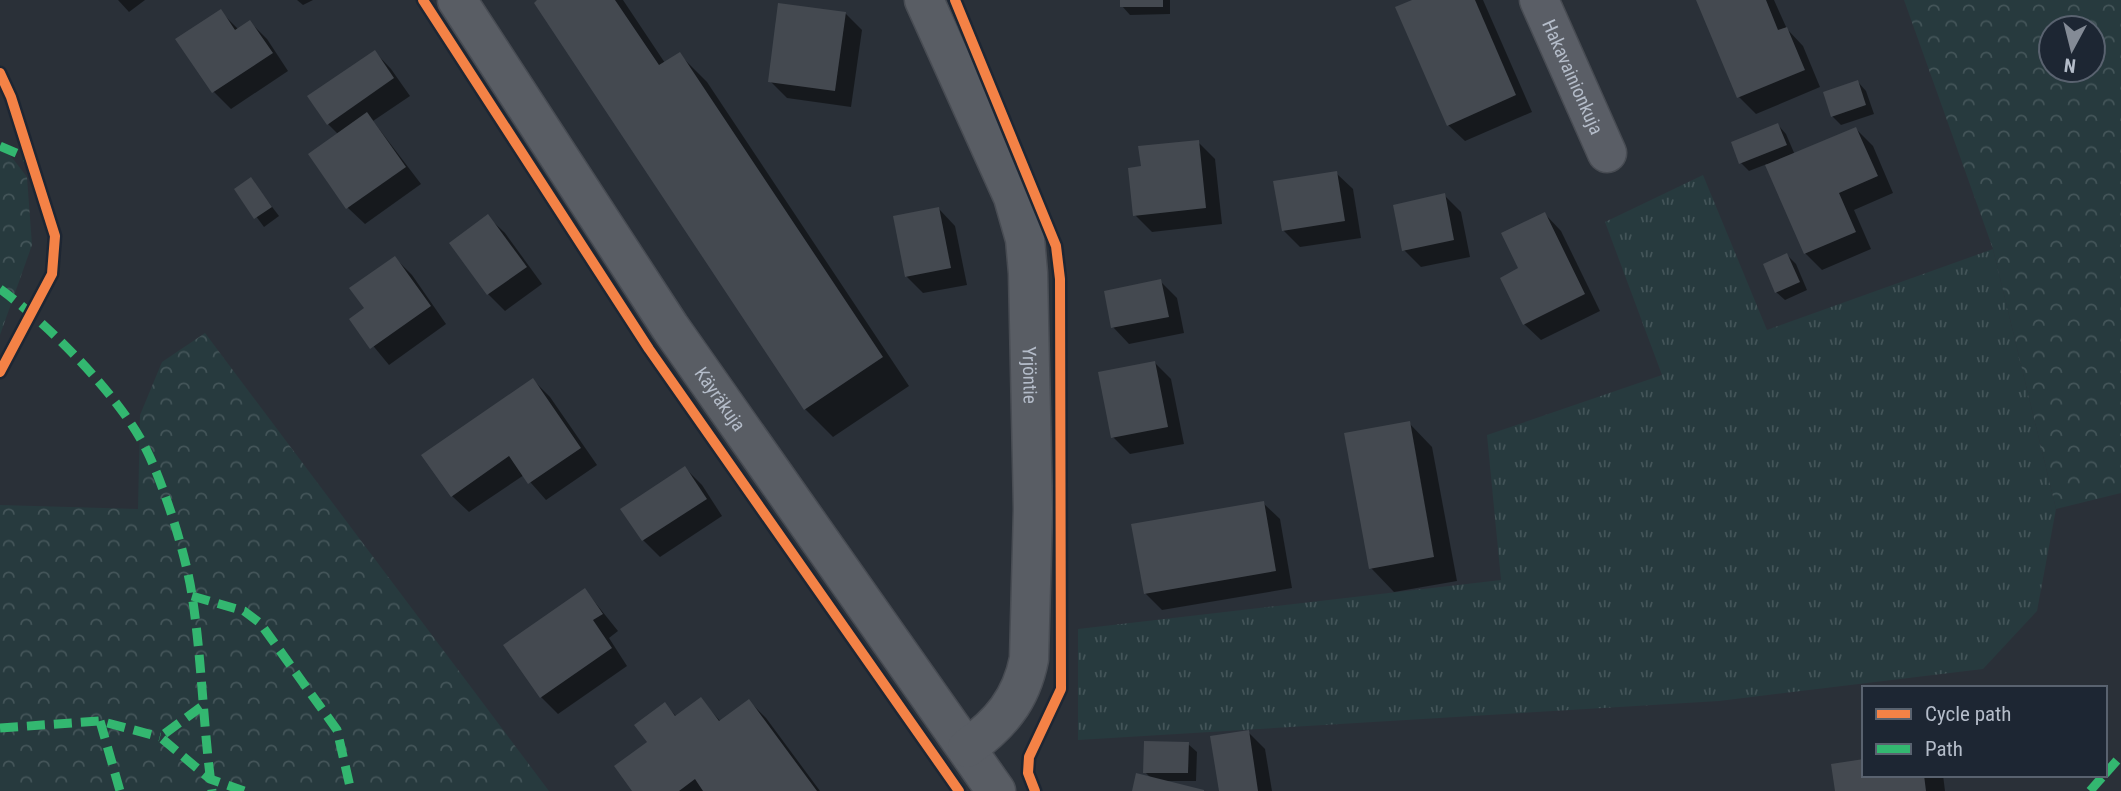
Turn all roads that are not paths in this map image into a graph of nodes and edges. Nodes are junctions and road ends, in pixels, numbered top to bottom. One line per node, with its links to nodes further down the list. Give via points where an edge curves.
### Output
1 (457, 0): 5 (street, Käyräkuja, via 670,327)
2 (924, 0): 5 (street, Yrjöntie, via 1013,197 1026,239 1028,273 1034,509 1029,659 1026,676 998,726)
3 (1539, 0): 4 (street, Hakavainionkuja)
4 (1607, 153)
5 (967, 748): 6 (street, Käyräkuja)
6 (996, 791)

